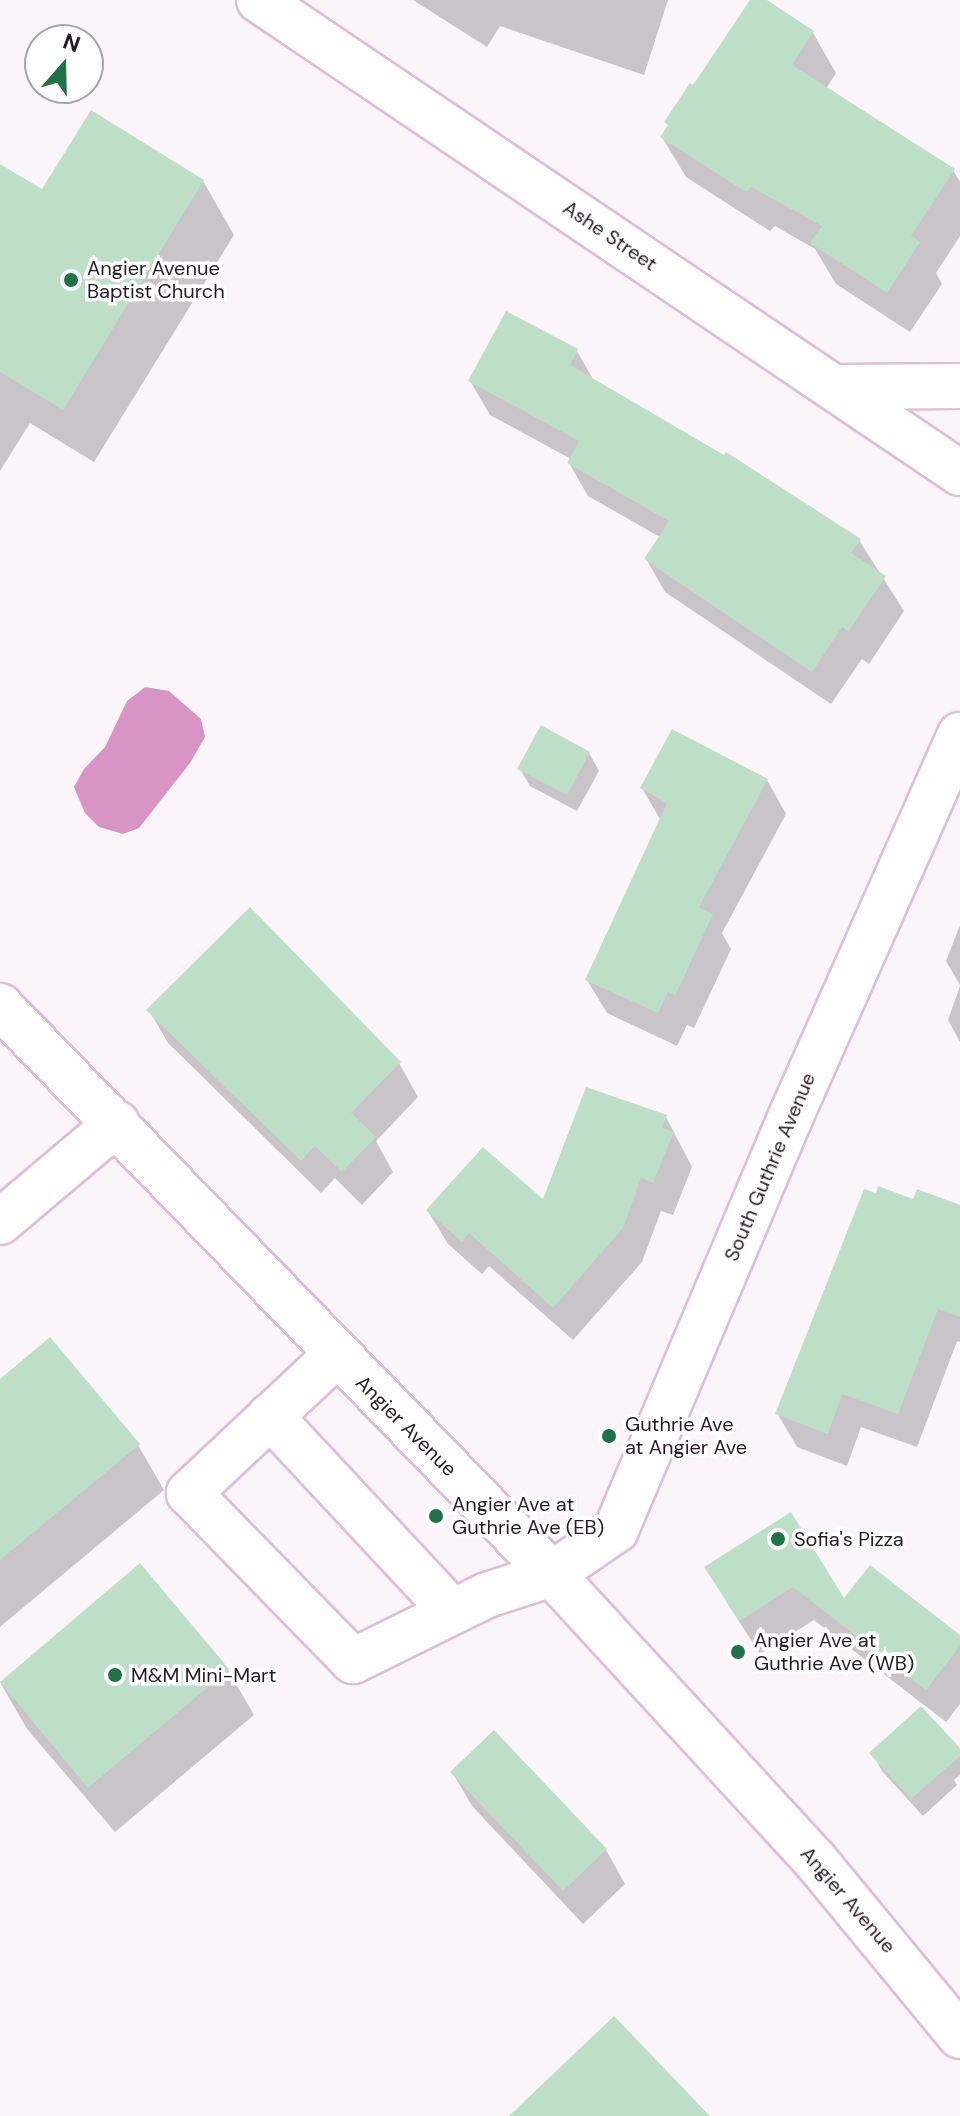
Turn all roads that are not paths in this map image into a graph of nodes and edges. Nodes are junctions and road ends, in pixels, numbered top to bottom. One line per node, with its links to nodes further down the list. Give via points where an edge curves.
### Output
1 (259, 0): 3 (street, Ashe Street)
2 (960, 386): 3 (street)
3 (835, 387): 4 (street, Ashe Street)
4 (960, 473)
5 (960, 735): 11 (street, South Guthrie Avenue, via 616,1530)
6 (0, 1006): 7 (street, Angier Avenue)
7 (117, 1123): 8 (street); 9 (street, Angier Avenue)
8 (0, 1222)
9 (336, 1355): 10 (street); 11 (street, Angier Avenue)
10 (270, 1416): 12 (street); 12 (street, South Guthrie Avenue, via 189,1493 353,1661)
11 (552, 1574): 12 (street, South Guthrie Avenue); 13 (street, Angier Avenue, via 815,1860)
12 (453, 1612)
13 (960, 2036)

